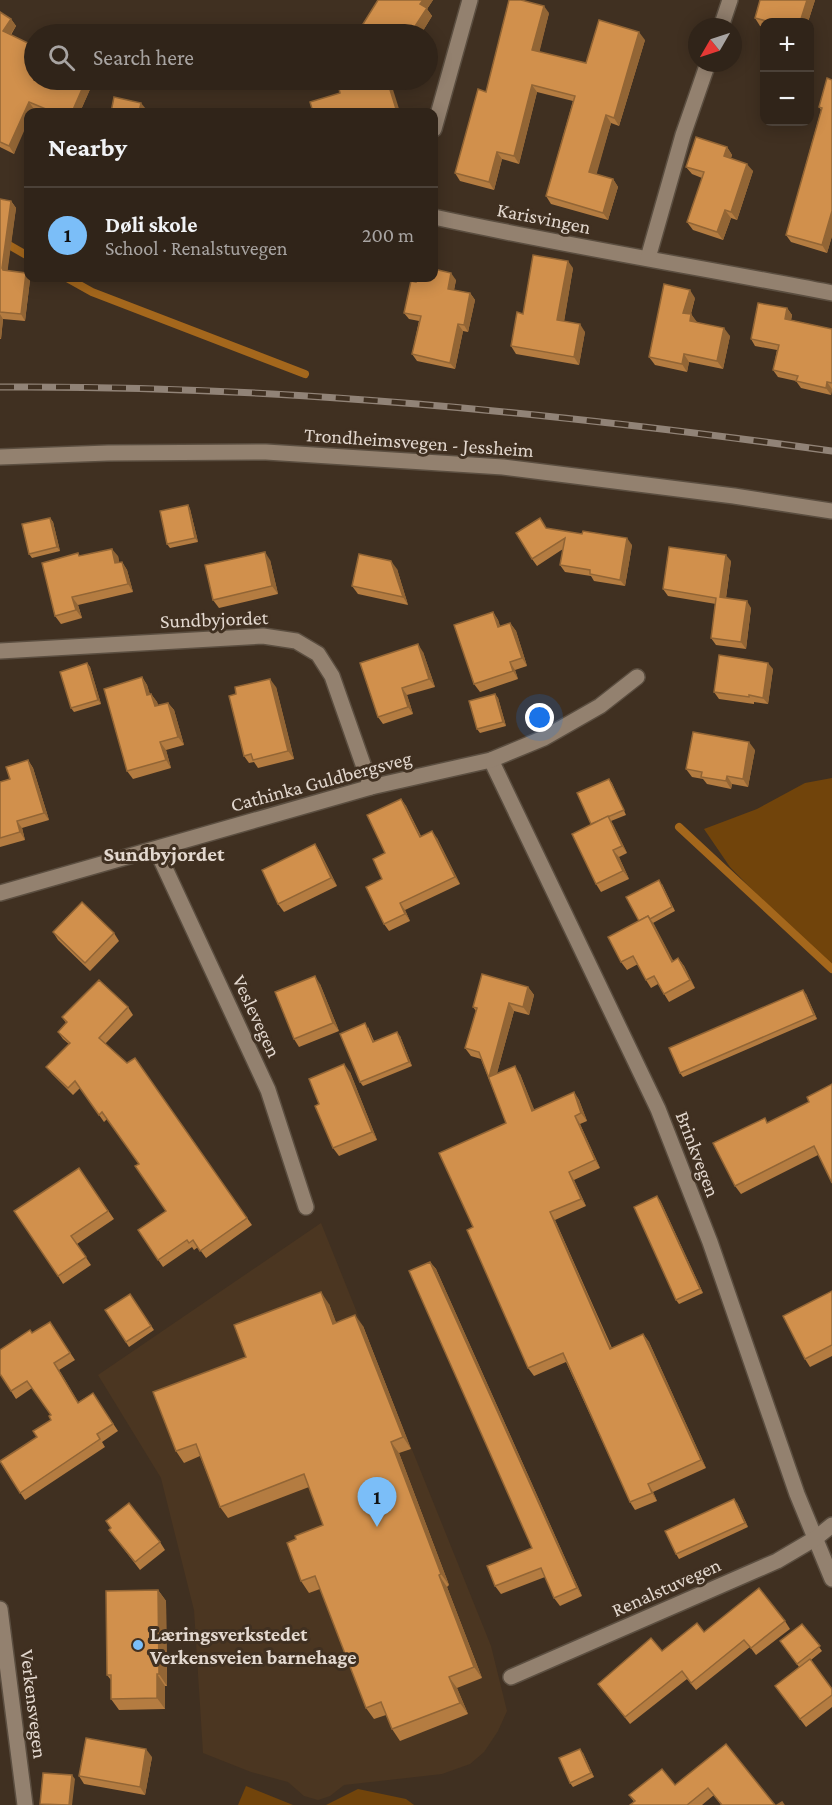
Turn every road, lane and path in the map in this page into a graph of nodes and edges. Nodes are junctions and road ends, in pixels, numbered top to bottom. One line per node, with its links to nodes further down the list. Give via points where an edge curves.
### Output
1 (470, 0): 5 (street)
2 (730, 0): 3 (street)
3 (723, 18)
4 (705, 72): 7 (street)
5 (438, 115)
6 (438, 218): 7 (street, Karisvingen)
7 (648, 258): 8 (street, Karisvingen)
8 (832, 293)
9 (0, 457): 10 (street, Trondheimsvegen - Jessheim, via 266,452 503,467)
10 (832, 512)
11 (0, 651): 14 (street, Sundbyjordet, via 263,636 296,640 318,654 332,676)
12 (637, 677): 13 (street, Cathinka Guldbergsveg, via 600,706 544,738)
13 (491, 760): 14 (street, Cathinka Guldbergsveg); 19 (street, Brinkvegen, via 658,1109)
14 (371, 787): 15 (street, Cathinka Guldbergsveg)
15 (156, 849): 16 (street, Cathinka Guldbergsveg); 17 (street, Veslevegen, via 268,1090)
16 (0, 893)
17 (306, 1207)
18 (832, 1525): 19 (street, Renalstuvegen)
19 (816, 1538): 20 (street, Brinkvegen); 22 (street, Renalstuvegen, via 777,1561)
20 (832, 1579)
21 (0, 1609): 23 (street, Verkensvegen)
22 (511, 1677)
23 (26, 1805)

